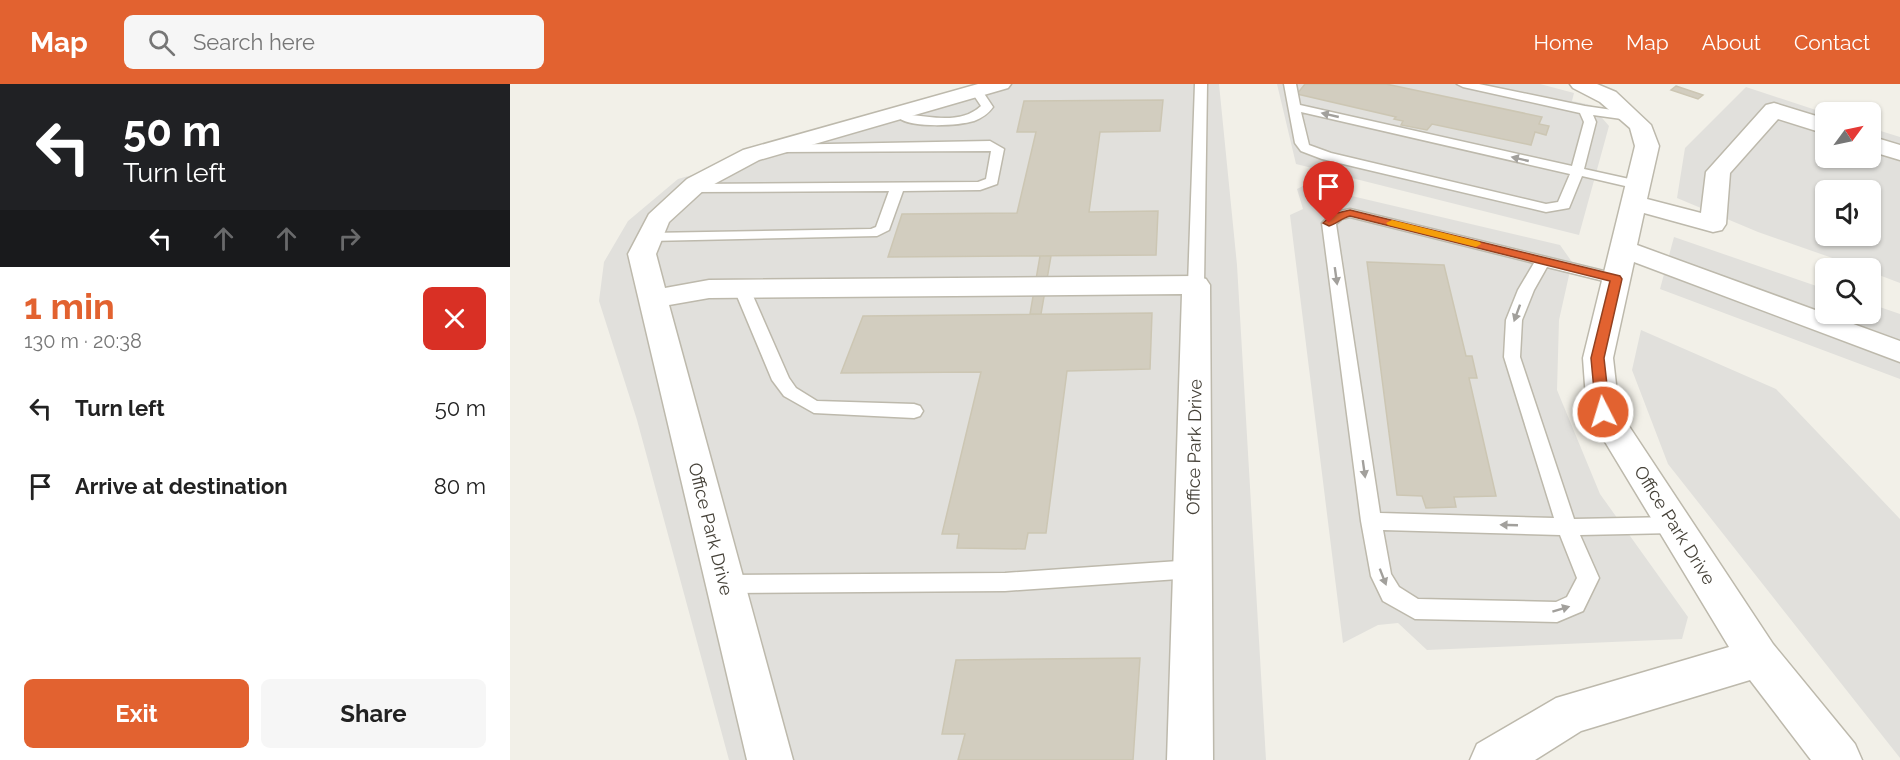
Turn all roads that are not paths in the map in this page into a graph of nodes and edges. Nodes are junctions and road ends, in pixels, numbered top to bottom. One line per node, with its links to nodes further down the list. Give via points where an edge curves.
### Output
1 (1201, 84): 19 (lane)
2 (1290, 84): 6 (lane)
3 (1462, 84): 5 (lane)
4 (989, 87): 9 (street, Office Park Drive)
5 (1583, 97): 11 (lane, via 1590,122); 14 (street, Office Park Drive, via 1608,97 1640,125 1647,146)
6 (1293, 106): 11 (lane, one-way to 6); 11 (lane, via 1305,148 1546,208 1564,206)
7 (1815, 123): 14 (street, via 1774,110 1718,172 1713,224)
8 (1881, 147): 10 (street)
9 (773, 148): 12 (lane, via 990,145 998,149 992,181 980,186); 13 (street, Office Park Drive, via 751,155)
10 (1900, 153)
11 (1577, 172): 14 (lane)
12 (897, 187): 13 (lane); 15 (lane, via 882,230 872,233)
13 (692, 188): 15 (street, Office Park Drive, via 658,219)
14 (1636, 194): 16 (street, Office Park Drive)
15 (650, 237): 21 (street, Office Park Drive, via 642,254)
16 (1623, 249): 18 (street, Office Park Drive); 22 (street)
17 (1543, 261): 18 (lane); 24 (lane, one-way to 24, via 1350,213 1329,223); 26 (lane, one-way to 26, via 1514,320 1512,357)
18 (1616, 279): 25 (street, Office Park Drive, via 1598,358 1603,412)
19 (1197, 285): 20 (street); 27 (street, Office Park Drive)
20 (742, 289): 21 (street, via 710,289); 23 (lane, via 781,380 790,392 814,407)
21 (652, 299): 28 (street, Office Park Drive)
22 (1900, 352)
23 (914, 411)
24 (1371, 520): 26 (lane, one-way to 24); 26 (lane, one-way to 26, via 1381,576 1391,594 1415,609 1456,611 1557,612 1575,604 1588,578)
25 (1674, 525): 26 (lane); 29 (street, Office Park Drive)
26 (1567, 526)
27 (1193, 569): 28 (lane, via 1005,582); 31 (street, Office Park Drive)
28 (725, 584): 30 (street, Office Park Drive)
29 (1758, 657): 32 (street, via 1571,713); 33 (street, Office Park Drive)
30 (770, 760)
31 (1190, 760)
32 (1492, 760)
33 (1839, 760)

